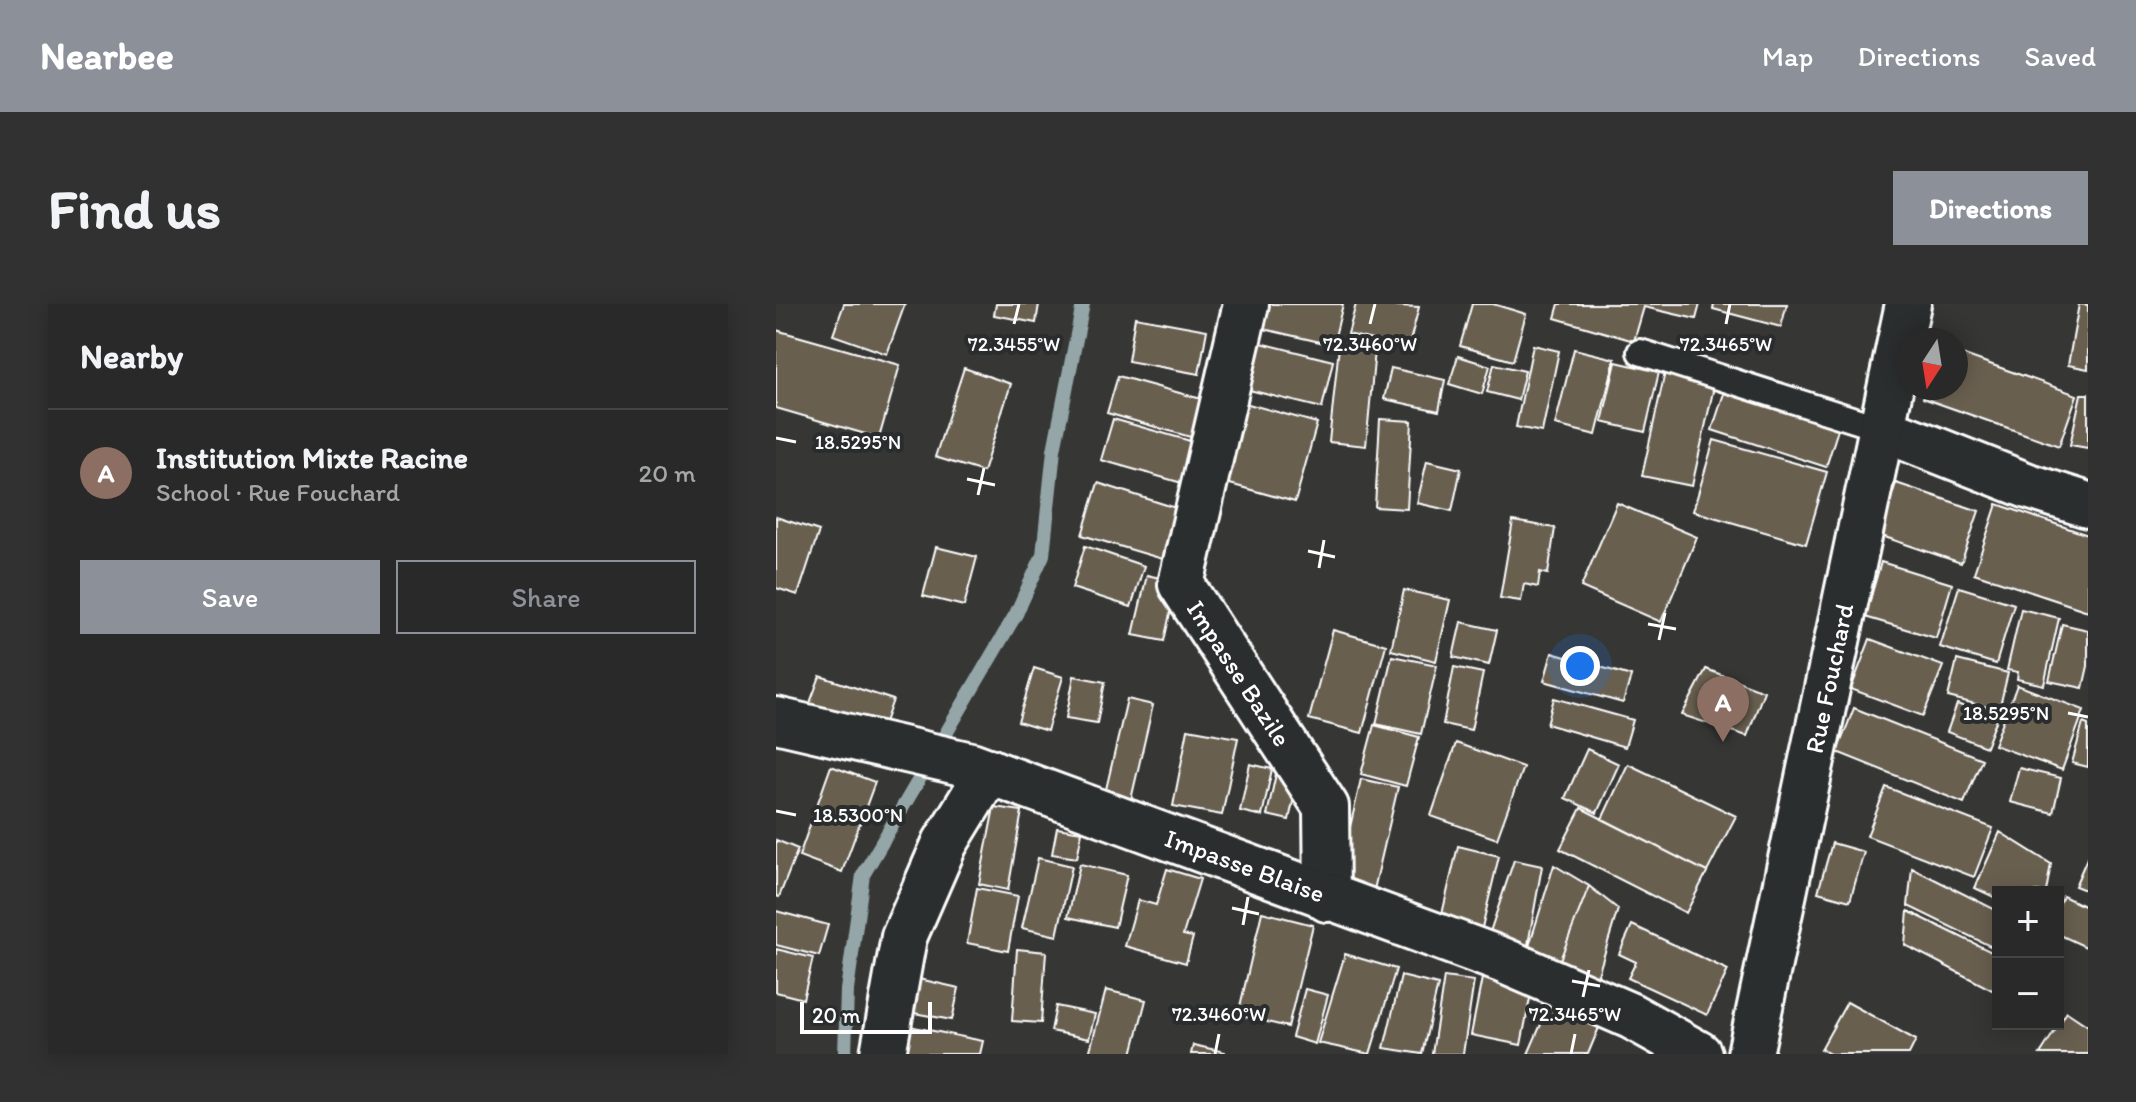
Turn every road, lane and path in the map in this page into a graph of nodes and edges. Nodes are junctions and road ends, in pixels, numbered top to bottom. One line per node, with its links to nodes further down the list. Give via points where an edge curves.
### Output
1 (1246, 304): 8 (street, Impasse Bazile, via 1181,584 1326,807)
2 (1908, 304): 4 (street, Rue Fouchard)
3 (1640, 352): 4 (lane)
4 (1883, 429): 5 (street); 11 (street, Rue Fouchard)
5 (2088, 505)
6 (776, 720): 7 (street, Impasse Blaise)
7 (989, 771): 8 (street, Impasse Blaise); 9 (street, via 945,843 904,937)
8 (1327, 899): 10 (street, Impasse Blaise, via 1502,960 1631,1016)
9 (883, 1054)
10 (1699, 1054)
11 (1750, 1054)

